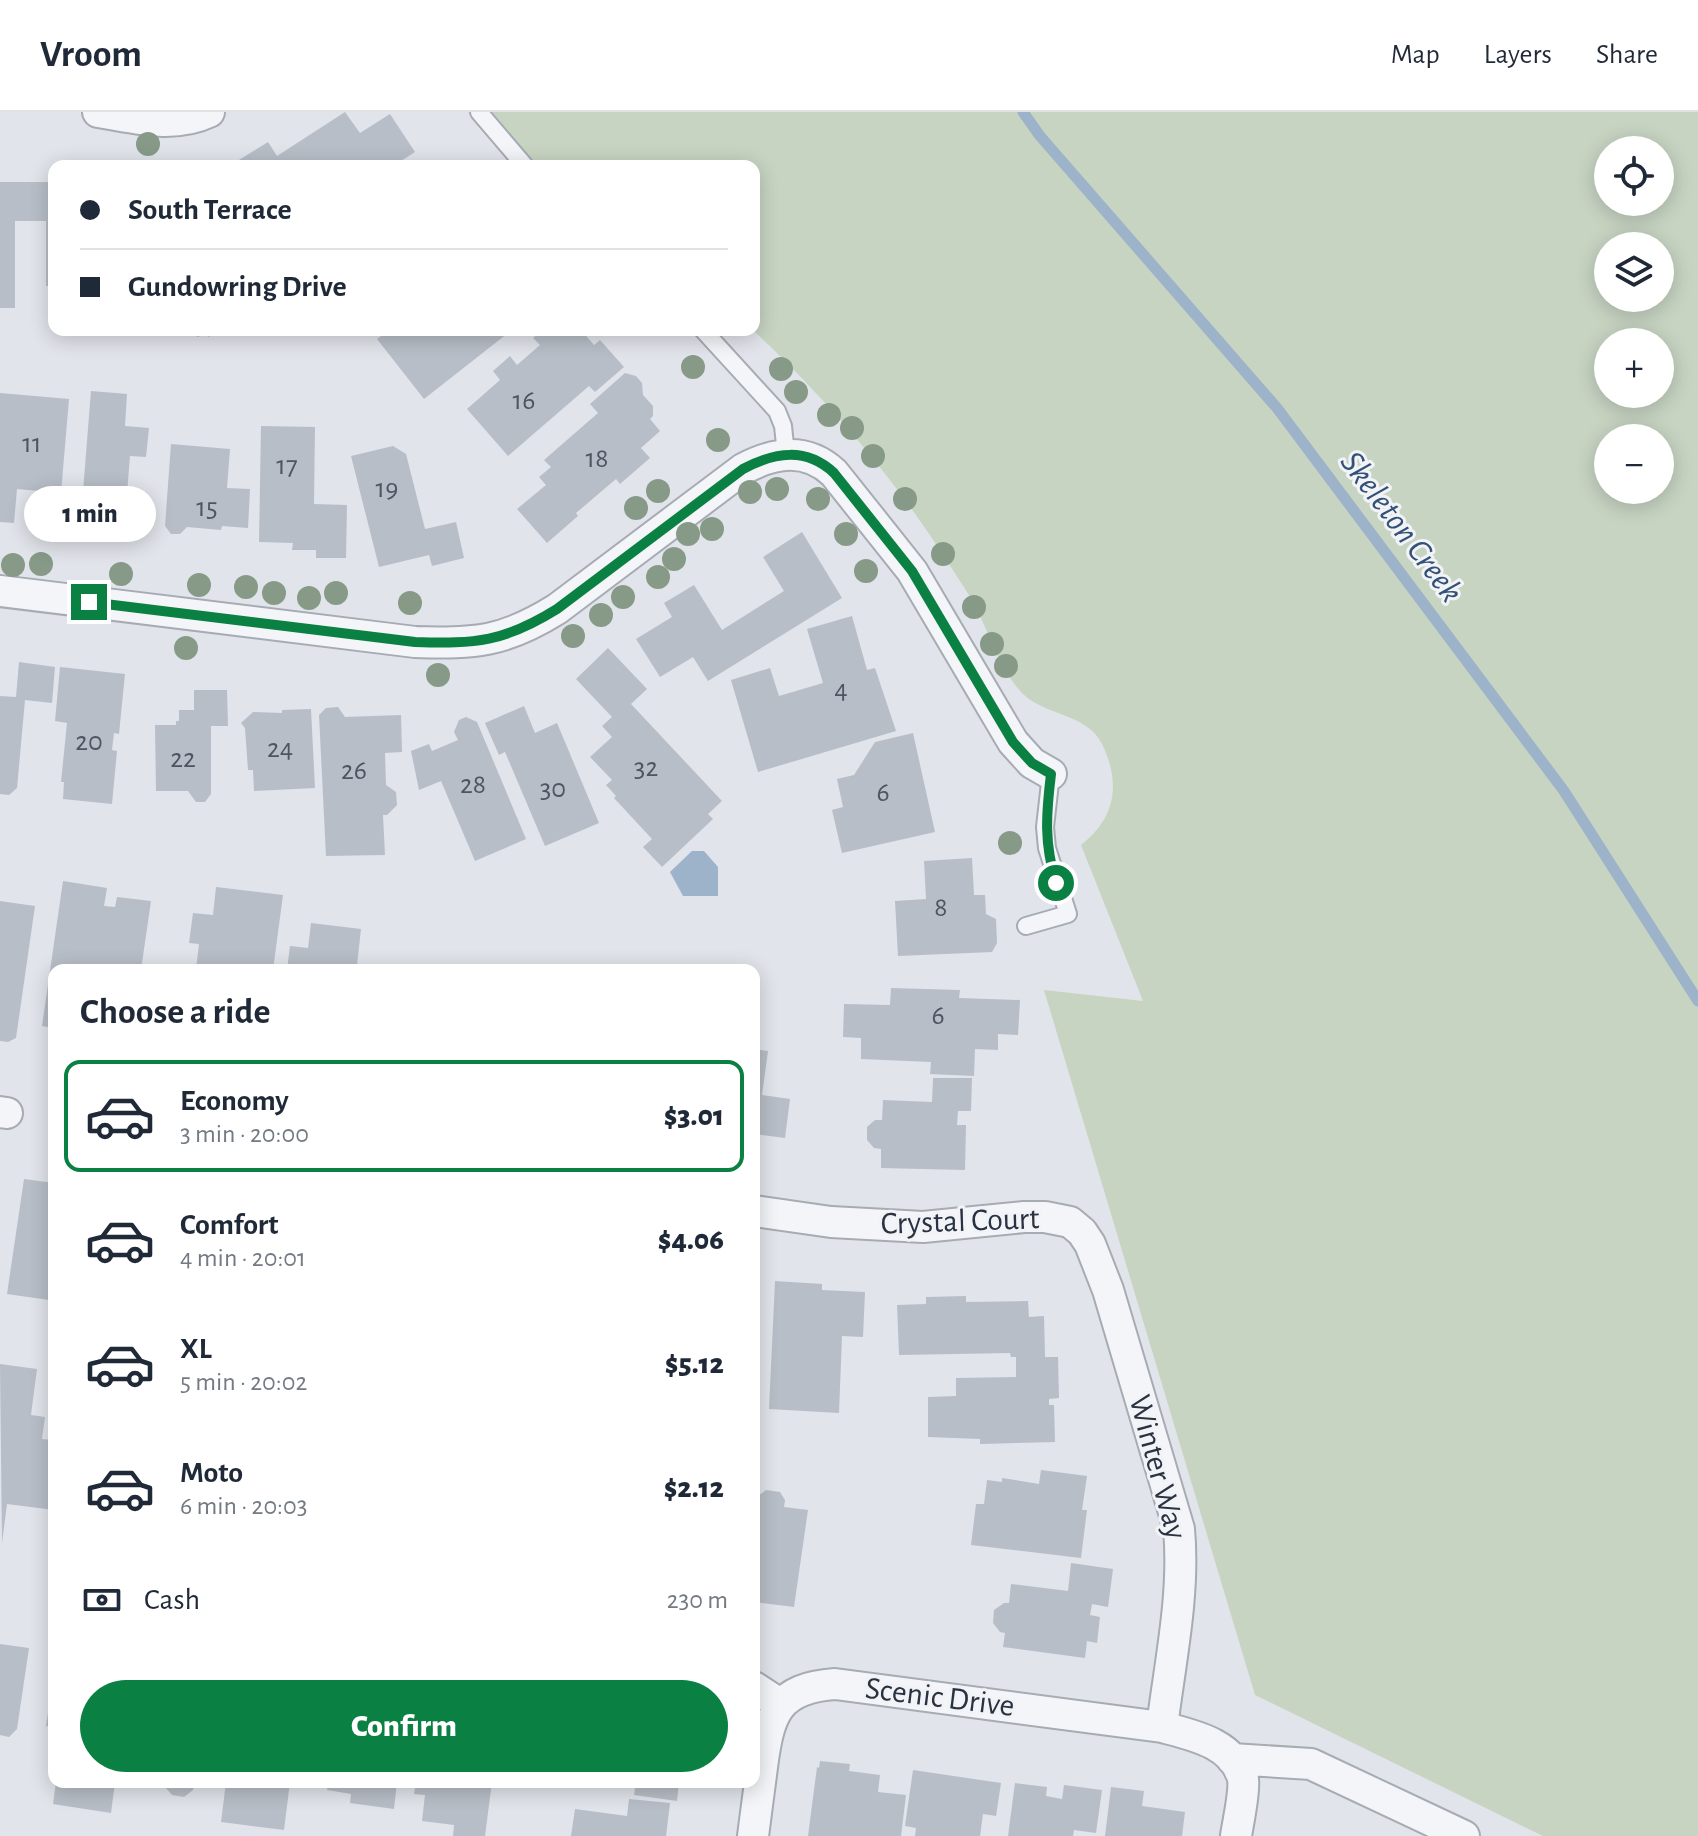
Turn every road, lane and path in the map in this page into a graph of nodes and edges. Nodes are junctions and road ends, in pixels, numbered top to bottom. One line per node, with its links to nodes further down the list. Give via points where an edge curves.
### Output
1 (98, 112): 2 (street, via 164,123)
2 (209, 112)
3 (479, 112): 4 (lane)
4 (520, 160)
5 (708, 336): 6 (lane, via 777,411)
6 (786, 454): 7 (street, via 743,469 557,609 500,638 415,642); 8 (street, via 811,457 834,473 912,571 1013,742)
7 (0, 591)
8 (1051, 774): 9 (lane, via 1047,848 1068,914)
9 (1026, 926)
10 (760, 1212): 11 (street, Crystal Court, via 923,1227 1024,1217)
11 (1070, 1222): 14 (street, Winter Way, via 1090,1244 1108,1290 1179,1529 1180,1586)
12 (760, 1691): 13 (street)
13 (780, 1704): 14 (street, Scenic Drive, via 805,1689 835,1684); 16 (street, via 768,1729)
14 (1162, 1727): 15 (street, Scenic Drive, via 1209,1740)
15 (1232, 1759): 19 (street, via 1243,1780); 20 (street, via 1311,1764)
16 (760, 1786)
17 (760, 1788): 18 (street)
18 (753, 1836)
19 (1236, 1836)
20 (1464, 1836)

